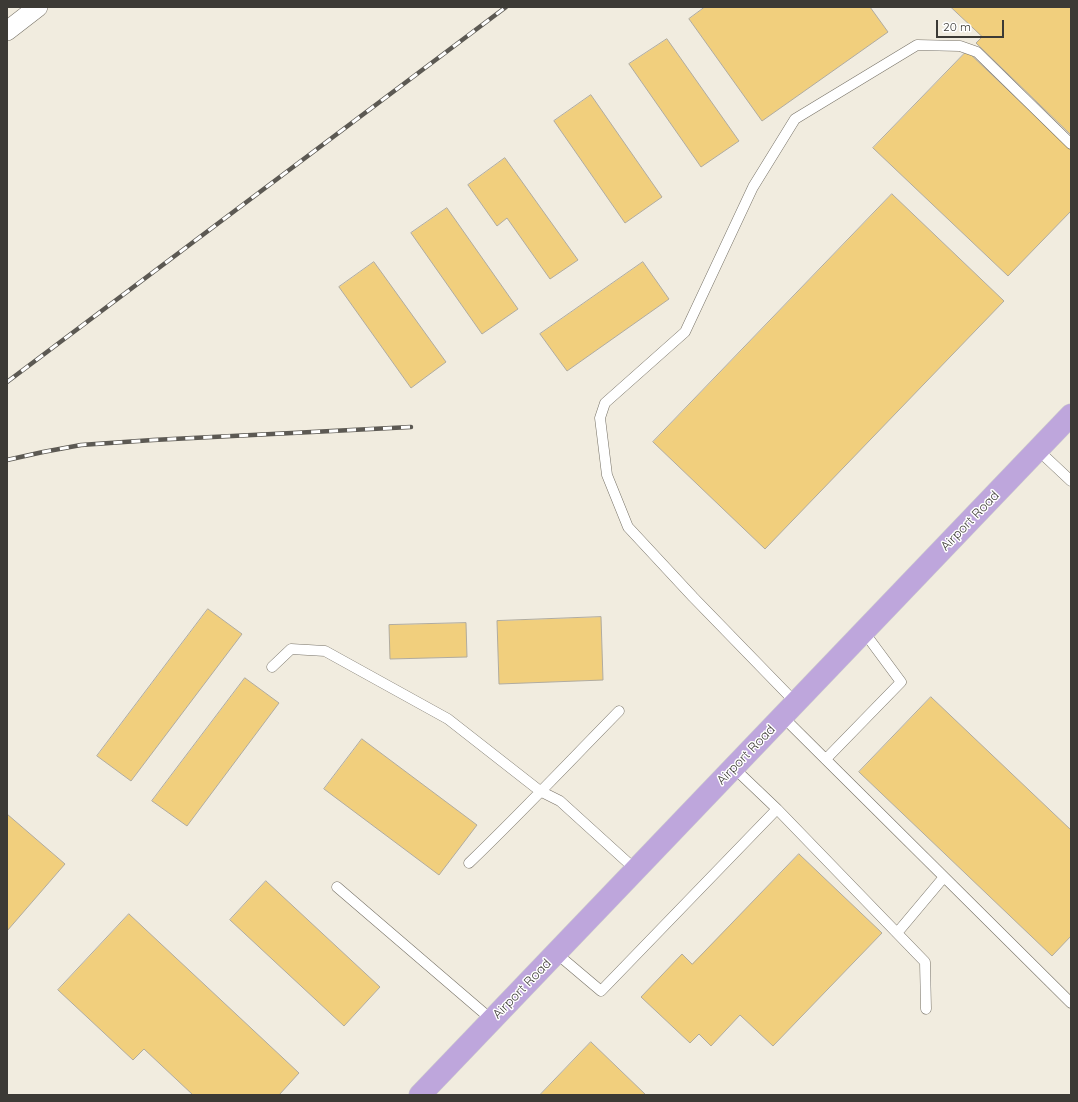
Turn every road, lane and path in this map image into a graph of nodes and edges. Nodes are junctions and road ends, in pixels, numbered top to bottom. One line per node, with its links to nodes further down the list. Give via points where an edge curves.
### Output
1 (38, 7): 2 (street)
2 (7, 31)
3 (1071, 144): 9 (lane, via 977,52 960,46 917,45 795,119 753,187 685,332 605,403 600,418 607,475 628,527)
4 (1071, 415): 5 (highway, Airport Road)
5 (1038, 450): 6 (lane); 7 (highway, Airport Road)
6 (1071, 481)
7 (864, 632): 9 (highway, Airport Road); 11 (lane, via 901,682)
8 (272, 667): 13 (lane, via 291,649 325,651 448,719)
9 (789, 710): 11 (lane); 12 (highway, Airport Road)
10 (619, 711): 13 (lane)
11 (826, 759): 17 (lane)
12 (734, 768): 14 (lane); 16 (highway, Airport Road)
13 (540, 791): 15 (lane); 16 (lane, via 560,801)
14 (777, 809): 19 (lane); 20 (lane, via 601,991)
15 (470, 863)
16 (636, 870): 20 (highway, Airport Road)
17 (944, 877): 19 (lane); 21 (lane)
18 (337, 887): 23 (lane)
19 (897, 933): 22 (lane, via 925,962)
20 (556, 953): 23 (highway, Airport Road)
21 (1071, 1003)
22 (926, 1009)
23 (492, 1020): 24 (highway, Airport Road)
24 (420, 1095)

